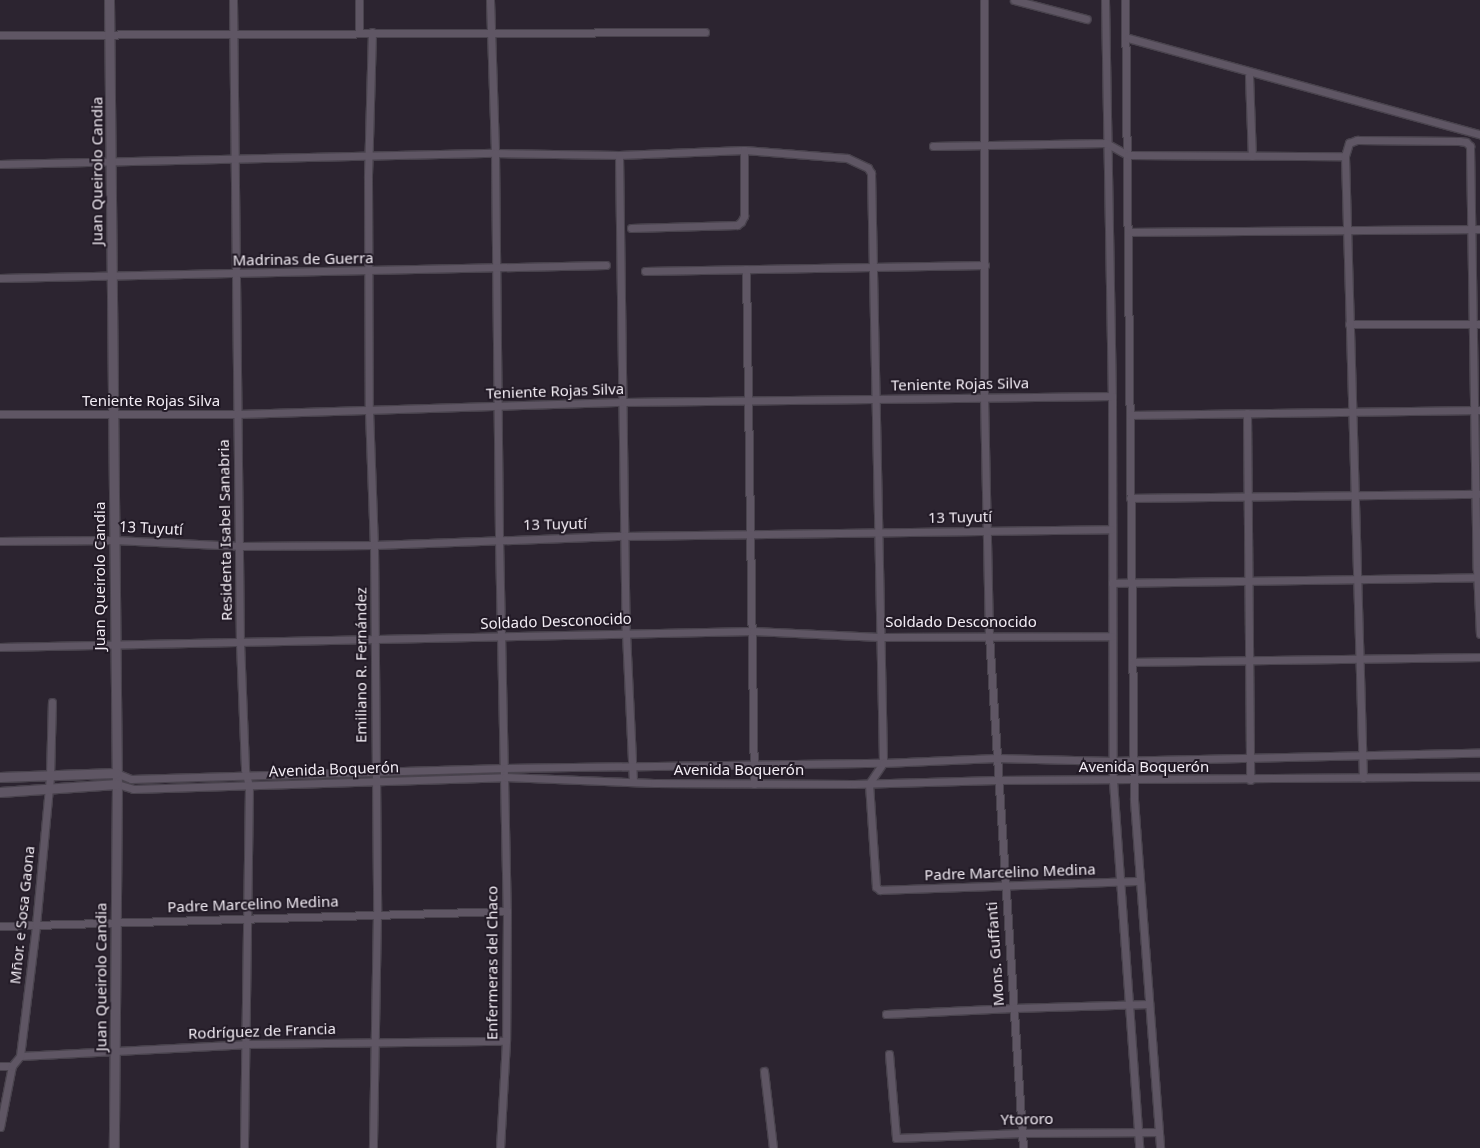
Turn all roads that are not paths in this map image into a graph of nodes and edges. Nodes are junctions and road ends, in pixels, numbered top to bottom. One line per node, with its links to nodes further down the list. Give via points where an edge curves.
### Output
1 (110, 0): 15 (street, Juan Queirolo Candia)
2 (232, 0): 14 (street, Residenta Isabel Sanabria)
3 (359, 0): 10 (street)
4 (490, 0): 12 (street, Enfermeras del Chaco)
5 (984, 0): 21 (street, Mons. Guffanti)
6 (1014, 0): 9 (street)
7 (1105, 0): 20 (street)
8 (1125, 0): 25 (street)
9 (1087, 19)
10 (359, 32): 11 (street); 14 (street)
11 (372, 32): 12 (street); 29 (street, Emiliano R. Fernández)
12 (491, 32): 13 (street); 24 (street, Enfermeras del Chaco)
13 (706, 32)
14 (234, 33): 15 (street); 30 (street, Residenta Isabel Sanabria)
15 (110, 34): 16 (street); 31 (street, Juan Queirolo Candia)
16 (0, 35)
17 (1128, 38): 19 (street)
18 (1249, 76): 27 (street)
19 (1480, 134)
20 (1106, 142): 21 (street); 25 (street); 50 (street)
21 (985, 145): 22 (street); 39 (street, Mons. Guffanti)
22 (933, 146)
23 (744, 150): 26 (street); 33 (street, via 744,216 737,225); 40 (street, via 847,158 868,168 871,173)
24 (495, 154): 26 (street); 29 (street); 42 (street, Enfermeras del Chaco)
25 (1127, 155): 27 (street); 37 (street)
26 (620, 156): 54 (street)
27 (1252, 156): 28 (street)
28 (1346, 156): 35 (street); 36 (street, via 1349,143 1357,140 1466,142 1470,146)
29 (369, 158): 30 (street); 43 (street, Emiliano R. Fernández)
30 (234, 160): 31 (street); 45 (street, Residenta Isabel Sanabria)
31 (111, 161): 32 (street); 46 (street, Juan Queirolo Candia)
32 (0, 164)
33 (631, 228)
34 (1480, 229): 36 (street)
35 (1347, 230): 36 (street); 37 (street); 48 (street)
36 (1471, 230): 49 (street)
37 (1128, 232): 62 (street)
38 (606, 265): 42 (street, Madrinas de Guerra)
39 (986, 265): 40 (street); 51 (street, Mons. Guffanti)
40 (874, 267): 41 (street); 52 (street)
41 (746, 268): 44 (street); 53 (street)
42 (496, 269): 43 (street, Madrinas de Guerra); 55 (street, Enfermeras del Chaco)
43 (370, 271): 45 (street, Madrinas de Guerra); 57 (street, Emiliano R. Fernández)
44 (645, 271)
45 (234, 274): 46 (street, Madrinas de Guerra); 61 (street, Residenta Isabel Sanabria)
46 (111, 276): 47 (street, Madrinas de Guerra); 63 (street, Juan Queirolo Candia)
47 (0, 278)
48 (1349, 324): 49 (street); 58 (street)
49 (1476, 324): 56 (street)
50 (1112, 396): 51 (street, Teniente Rojas Silva); 69 (street)
51 (984, 397): 52 (street, Teniente Rojas Silva); 68 (street, Mons. Guffanti)
52 (875, 399): 53 (street, Teniente Rojas Silva); 70 (street)
53 (750, 400): 54 (street, Teniente Rojas Silva); 71 (street)
54 (624, 402): 55 (street, Teniente Rojas Silva); 72 (street)
55 (498, 407): 57 (street, Teniente Rojas Silva); 73 (street, Enfermeras del Chaco)
56 (1477, 410): 58 (street); 64 (street)
57 (369, 411): 61 (street, Teniente Rojas Silva); 76 (street, Emiliano R. Fernández)
58 (1351, 412): 59 (street); 65 (street)
59 (1247, 413): 62 (street); 66 (street)
60 (0, 414): 63 (street, Teniente Rojas Silva)
61 (238, 414): 63 (street, Teniente Rojas Silva); 77 (street, Residenta Isabel Sanabria)
62 (1130, 415): 67 (street)
63 (113, 416): 74 (street, Juan Queirolo Candia)
64 (1478, 494): 65 (street); 78 (street)
65 (1354, 496): 66 (street); 79 (street)
66 (1247, 497): 67 (street); 80 (street)
67 (1130, 498): 82 (street)
68 (988, 530): 69 (street, 13 Tuyutí); 70 (street, 13 Tuyutí); 88 (street, Mons. Guffanti)
69 (1111, 530): 81 (street)
70 (878, 532): 71 (street, 13 Tuyutí); 87 (street)
71 (750, 534): 72 (street, 13 Tuyutí); 83 (street)
72 (624, 536): 73 (street, 13 Tuyutí); 84 (street)
73 (499, 539): 76 (street, 13 Tuyutí); 86 (street, Enfermeras del Chaco)
74 (114, 540): 75 (street, 13 Tuyutí); 77 (street, 13 Tuyutí); 92 (street, Juan Queirolo Candia)
75 (0, 541)
76 (374, 545): 77 (street, 13 Tuyutí); 90 (street, Emiliano R. Fernández)
77 (240, 546): 91 (street, Residenta Isabel Sanabria)
78 (1479, 577): 79 (street); 85 (street)
79 (1357, 579): 80 (street); 95 (street)
80 (1250, 581): 82 (street); 96 (street)
81 (1112, 583): 82 (street); 89 (street)
82 (1131, 583): 97 (street)
83 (753, 631): 84 (street, Soldado Desconocido); 87 (street, Soldado Desconocido); 106 (street)
84 (626, 632): 86 (street, Soldado Desconocido); 107 (street)
85 (1480, 634)
86 (501, 636): 90 (street, Soldado Desconocido); 108 (street, Enfermeras del Chaco)
87 (880, 636): 88 (street, Soldado Desconocido); 105 (street)
88 (989, 636): 89 (street, Soldado Desconocido); 102 (street, Mons. Guffanti)
89 (1112, 636): 104 (street)
90 (375, 639): 91 (street, Soldado Desconocido); 109 (street, Emiliano R. Fernández)
91 (240, 643): 92 (street, Soldado Desconocido); 111 (street, Residenta Isabel Sanabria)
92 (115, 646): 93 (street, Soldado Desconocido); 110 (street, Juan Queirolo Candia)
93 (0, 647)
94 (1480, 657): 95 (street)
95 (1360, 658): 96 (street); 100 (street)
96 (1250, 661): 97 (street); 101 (street)
97 (1132, 662): 103 (street)
98 (52, 702): 112 (street, Mñor. e Sosa Gaona)
99 (1480, 753): 100 (street, Avenida Boquerón)
100 (1362, 755): 101 (street, Avenida Boquerón); 116 (street)
101 (1250, 756): 103 (street, Avenida Boquerón); 118 (street)
102 (996, 758): 104 (street, Avenida Boquerón); 105 (street, Avenida Boquerón); 117 (street, Mons. Guffanti)
103 (1133, 760): 104 (street, Avenida Boquerón); 120 (street)
104 (1114, 761): 119 (street)
105 (883, 763): 106 (street, Avenida Boquerón); 125 (street)
106 (754, 764): 107 (street, Avenida Boquerón); 124 (street)
107 (632, 766): 108 (street, Avenida Boquerón); 122 (street)
108 (505, 768): 109 (street, Avenida Boquerón); 114 (street, Enfermeras del Chaco)
109 (376, 771): 111 (street, Avenida Boquerón); 121 (street, Emiliano R. Fernández)
110 (116, 773): 111 (street, Avenida Boquerón, via 131,779); 112 (street, Avenida Boquerón); 123 (street, Juan Queirolo Candia)
111 (246, 775): 126 (street, Residenta Isabel Sanabria)
112 (50, 776): 113 (street, Avenida Boquerón); 127 (street, Mñor. e Sosa Gaona)
113 (0, 777)
114 (505, 777): 121 (street, Avenida Boquerón); 122 (street, Avenida Boquerón); 132 (street, Enfermeras del Chaco)
115 (1480, 777): 116 (street, Avenida Boquerón)
116 (1363, 778): 118 (street, Avenida Boquerón)
117 (997, 780): 119 (street, Avenida Boquerón); 125 (street, Avenida Boquerón); 131 (street, Mons. Guffanti)
118 (1250, 780): 120 (street, Avenida Boquerón)
119 (1113, 781): 120 (street, Avenida Boquerón); 130 (street)
120 (1134, 781): 129 (street)
121 (376, 782): 126 (street, Avenida Boquerón); 133 (street, Emiliano R. Fernández)
122 (633, 782): 124 (street, Avenida Boquerón)
123 (117, 784): 126 (street, Avenida Boquerón, via 132,789); 127 (street, Avenida Boquerón); 135 (street, Juan Queirolo Candia)
124 (754, 784): 125 (street, Avenida Boquerón)
125 (869, 784): 131 (street, Padre Marcelino Medina, via 876,888)
126 (249, 786): 134 (street, Residenta Isabel Sanabria)
127 (49, 788): 128 (street, Avenida Boquerón); 136 (street, Mñor. e Sosa Gaona)
128 (0, 792)
129 (1140, 881): 130 (street, Padre Marcelino Medina); 138 (street)
130 (1120, 883): 131 (street, Padre Marcelino Medina); 139 (street)
131 (1004, 885): 140 (street, Mons. Guffanti)
132 (506, 911): 133 (street, Padre Marcelino Medina); 143 (street, Enfermeras del Chaco)
133 (377, 913): 134 (street, Padre Marcelino Medina); 142 (street, Emiliano R. Fernández)
134 (248, 918): 135 (street, Padre Marcelino Medina); 144 (street, Residenta Isabel Sanabria)
135 (115, 922): 136 (street, Padre Marcelino Medina); 145 (street, Juan Queirolo Candia)
136 (36, 925): 137 (street, Padre Marcelino Medina); 147 (street, Mñor. e Sosa Gaona)
137 (0, 926)
138 (1149, 1004): 139 (street); 154 (street)
139 (1128, 1006): 140 (street); 153 (street)
140 (1013, 1008): 141 (street); 152 (street, Mons. Guffanti)
141 (886, 1014)
142 (375, 1041): 143 (street, Rodríguez de Francia); 144 (street, Rodríguez de Francia); 157 (street, Emiliano R. Fernández)
143 (506, 1041): 158 (street, Enfermeras del Chaco)
144 (246, 1044): 145 (street, Rodríguez de Francia); 156 (street, Residenta Isabel Sanabria)
145 (114, 1050): 147 (street, Rodríguez de Francia); 155 (street, Juan Queirolo Candia)
146 (889, 1054): 152 (street, Ytororo, via 896,1138)
147 (20, 1056): 149 (street)
148 (0, 1066): 149 (street)
149 (12, 1066): 151 (street)
150 (764, 1071): 159 (street)
151 (0, 1126)
152 (1022, 1132): 153 (street, Ytororo); 160 (street, Mons. Guffanti)
153 (1138, 1132): 154 (street, Ytororo); 161 (street)
154 (1159, 1132): 162 (street)
155 (114, 1148)
156 (244, 1148)
157 (374, 1148)
158 (500, 1148)
159 (773, 1148)
160 (1023, 1148)
161 (1139, 1148)
162 (1160, 1148)

